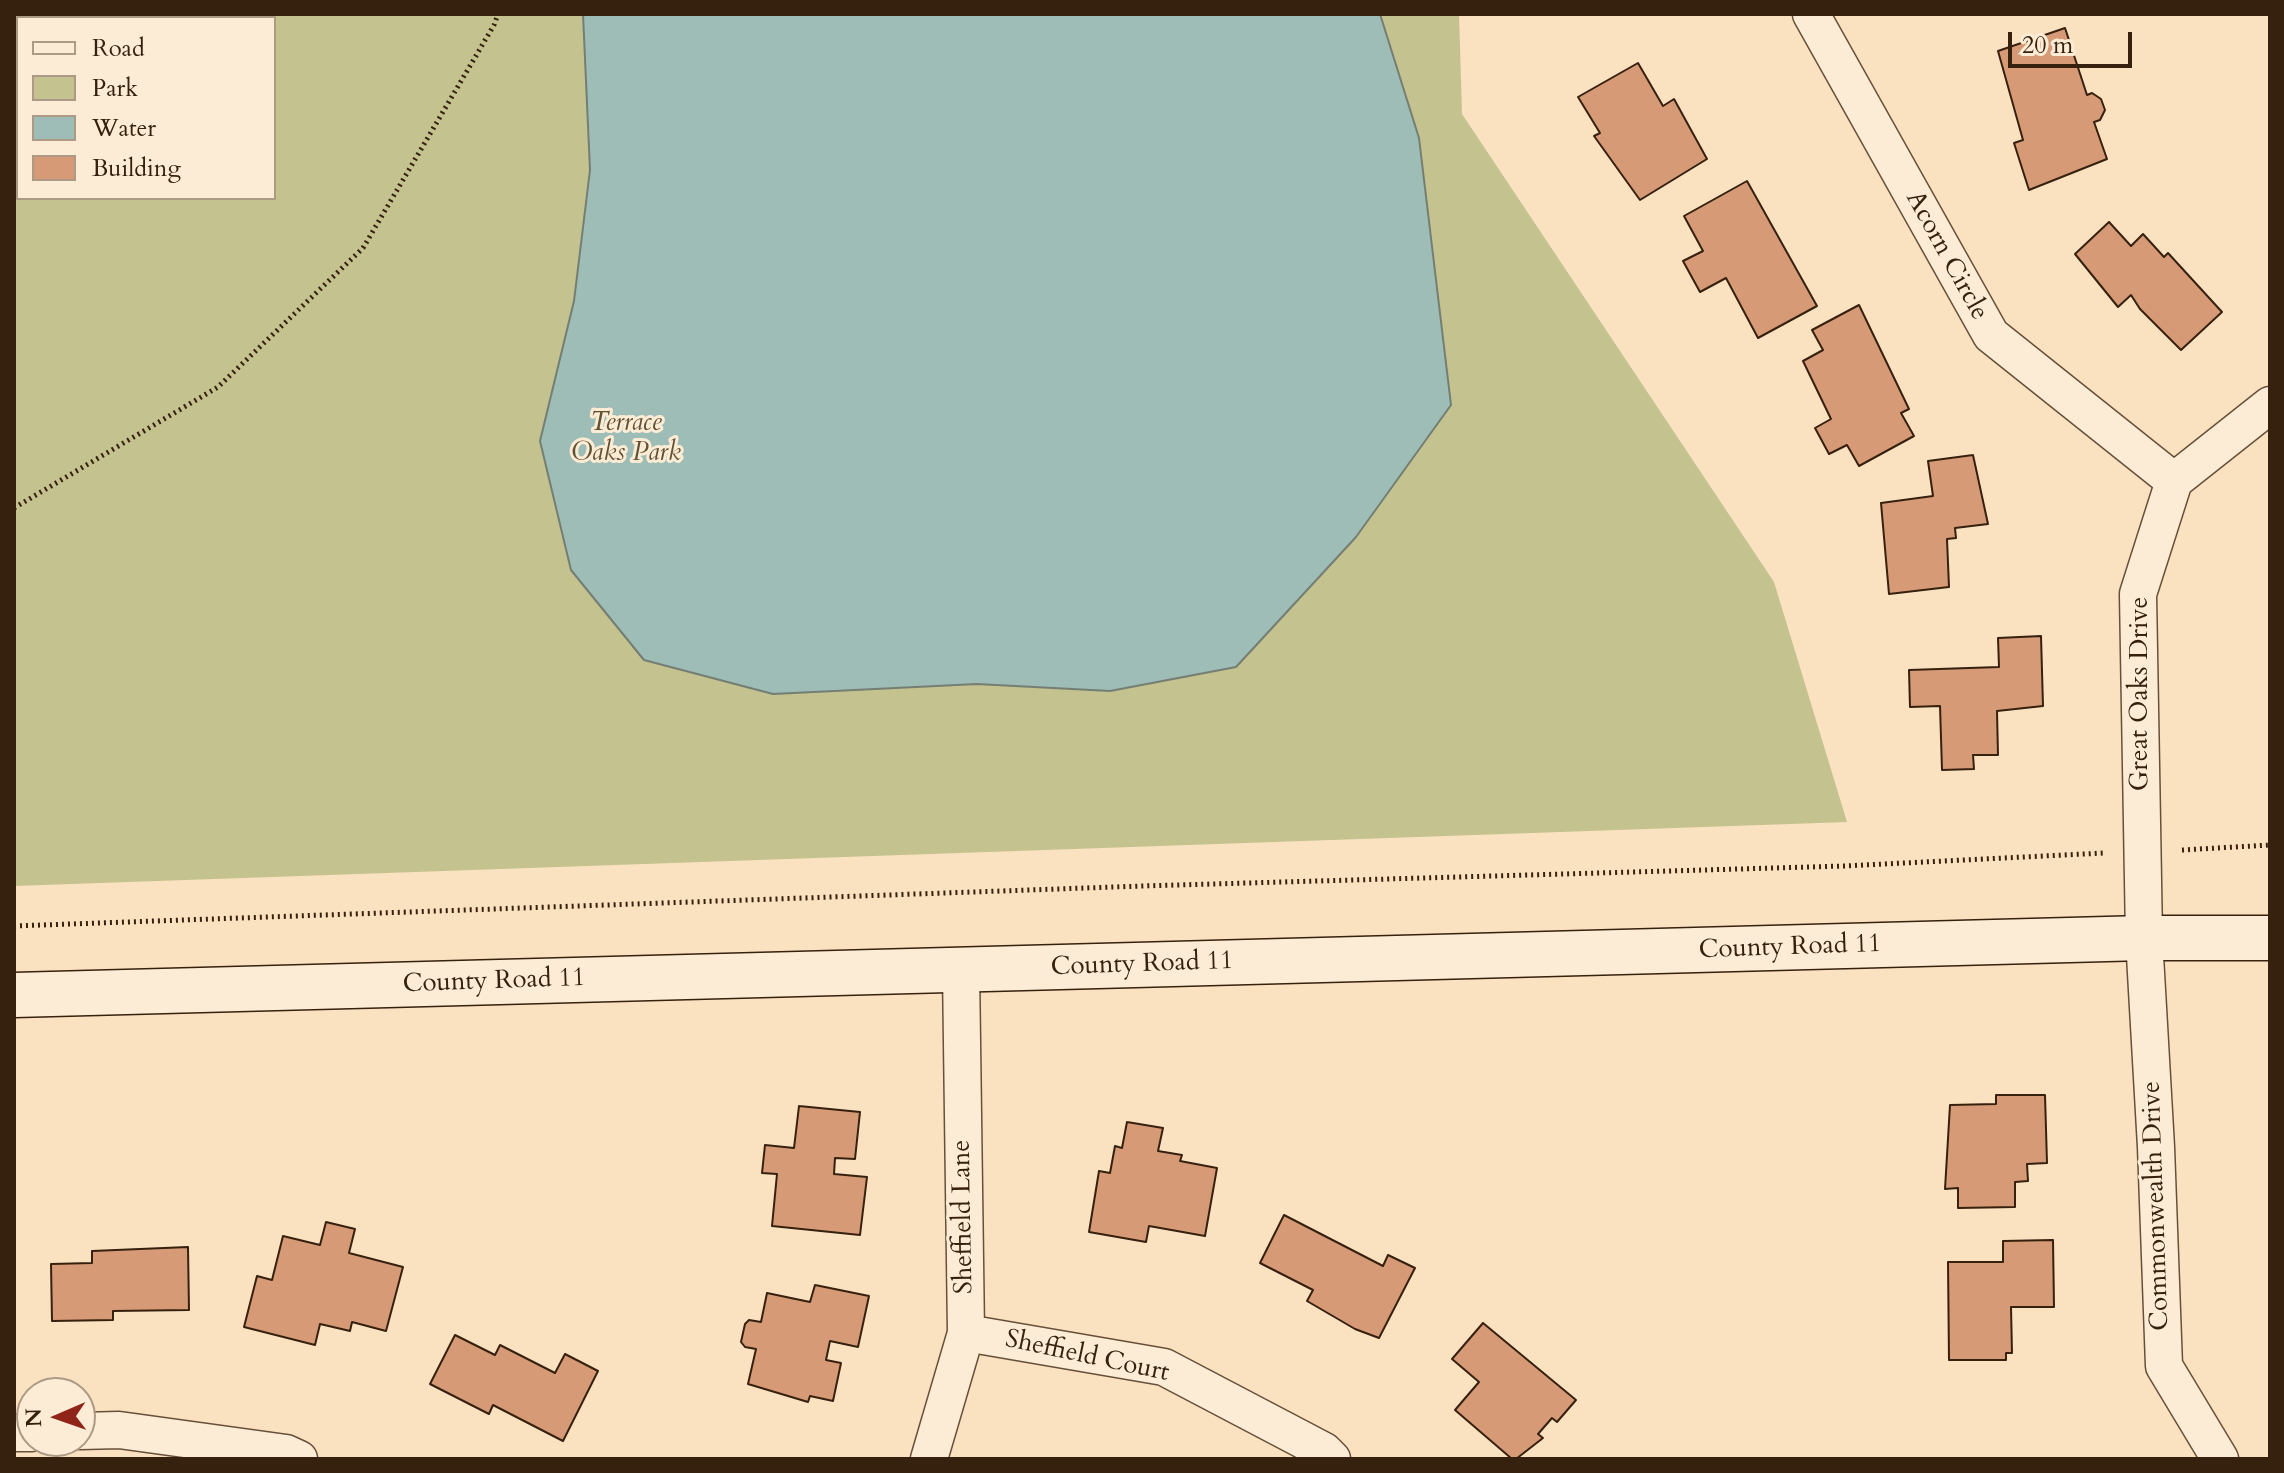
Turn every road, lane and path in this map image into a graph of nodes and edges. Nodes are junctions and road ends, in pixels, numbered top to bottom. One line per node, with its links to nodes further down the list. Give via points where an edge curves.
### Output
1 (498, 14): 5 (path, via 363,248 218,387)
2 (1811, 14): 4 (street, Acorn Circle, via 1991,335)
3 (2270, 405): 4 (street)
4 (2174, 481): 7 (street, Great Oaks Drive, via 2138,594)
5 (14, 508)
6 (2270, 845): 7 (path)
7 (2143, 851): 8 (path, via 1844,866); 9 (street, Great Oaks Drive)
8 (14, 926)
9 (2144, 938): 10 (street, County Road 11); 11 (street, County Road 11); 18 (street, Commonwealth Drive, via 2164,1366)
10 (2270, 938)
11 (961, 970): 12 (street, County Road 11); 13 (street, Sheffield Lane)
12 (14, 995)
13 (966, 1333): 16 (street, Sheffield Lane); 17 (street, Sheffield Court, via 1164,1367)
14 (96, 1431): 15 (street, via 286,1453)
15 (299, 1459)
16 (929, 1459)
17 (1332, 1459)
18 (2220, 1459)

